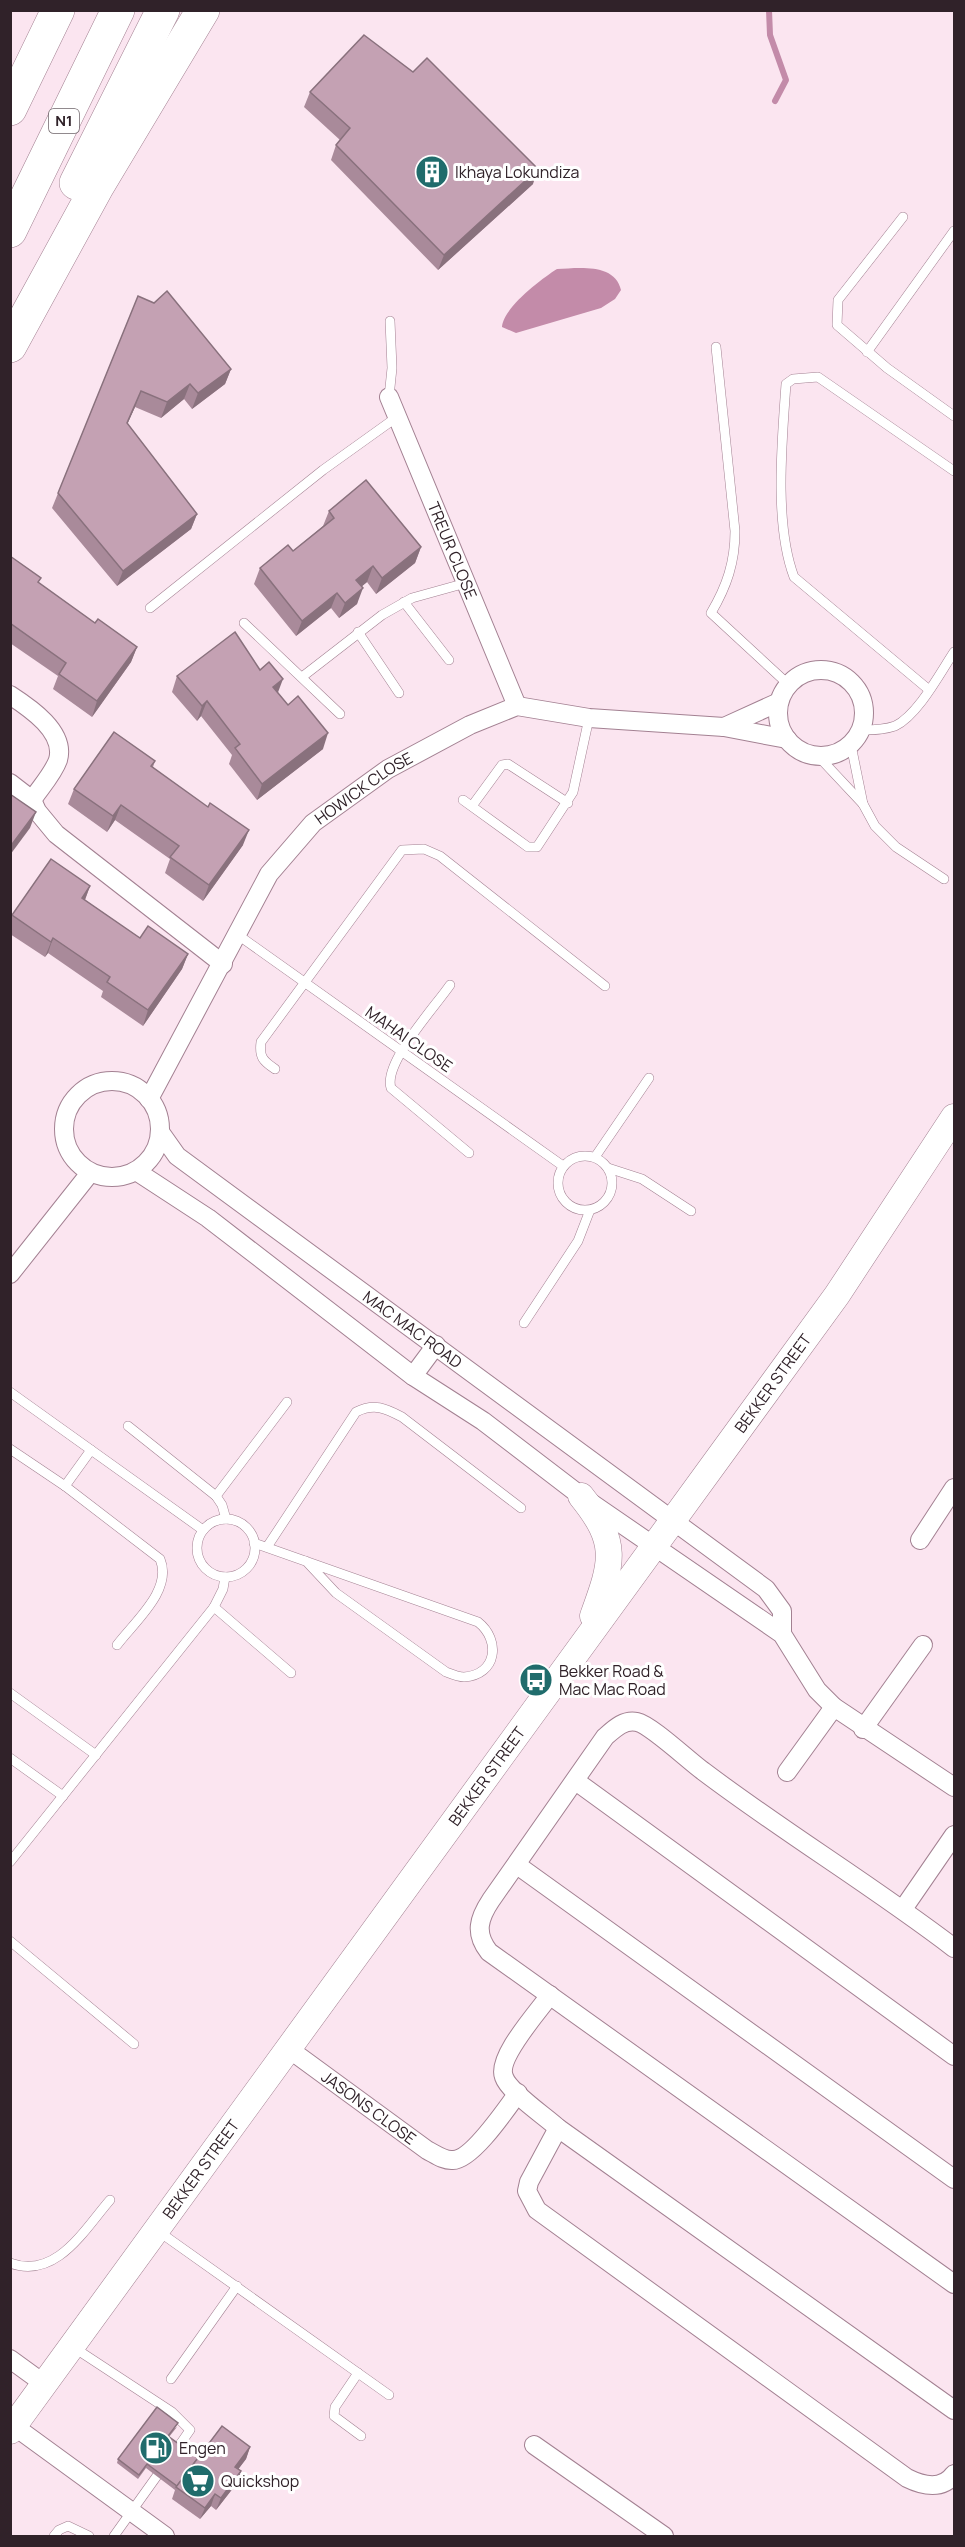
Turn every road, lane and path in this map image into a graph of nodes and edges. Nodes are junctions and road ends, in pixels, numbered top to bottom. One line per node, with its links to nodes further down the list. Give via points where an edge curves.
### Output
1 (58, 10): 5 (highway)
2 (118, 10): 7 (highway, N1)
3 (163, 10): 9 (highway)
4 (203, 10): 11 (highway, via 97,187)
5 (10, 108)
6 (903, 218): 13 (lane, via 838,300 839,330)
7 (10, 231)
8 (954, 231): 13 (lane)
9 (10, 314)
10 (390, 321): 14 (lane)
11 (10, 346)
12 (716, 346): 26 (lane, via 735,555 725,590 711,613)
13 (867, 352): 15 (lane)
14 (389, 397): 16 (street, TREUR CLOSE)
15 (954, 416)
16 (397, 417): 18 (street, TREUR CLOSE); 20 (lane, via 323,470)
17 (954, 471): 27 (lane, via 818,377 793,379 786,384 782,525 794,577)
18 (466, 583): 19 (lane); 31 (street, TREUR CLOSE)
19 (404, 602): 22 (lane); 24 (lane)
20 (150, 608)
21 (244, 623): 25 (lane)
22 (358, 633): 25 (lane); 28 (lane)
23 (954, 652): 27 (lane)
24 (449, 660)
25 (302, 677): 32 (lane)
26 (789, 685): 30 (street); 35 (street, via 806,673 826,670 844,677 859,691 865,710)
27 (928, 689): 35 (lane, via 917,706 894,726)
28 (399, 693)
29 (10, 695): 39 (street, via 48,726 58,744 58,760)
30 (780, 702): 34 (street); 36 (street, via 779,723)
31 (517, 706): 33 (street); 45 (street, HOWICK CLOSE, via 470,725 388,770 314,823 268,874)
32 (340, 714)
33 (589, 718): 34 (street); 41 (lane)
34 (724, 727): 36 (street)
35 (856, 737): 37 (street, via 836,754); 42 (lane)
36 (787, 739): 37 (street, via 801,751)
37 (818, 756): 42 (lane)
38 (10, 783): 39 (street)
39 (32, 800): 46 (street, via 56,834)
40 (463, 800): 43 (lane)
41 (568, 803): 43 (lane, via 508,764 502,765); 43 (lane, via 537,847 532,848)
42 (862, 804): 44 (lane, via 874,826 889,840)
43 (472, 806)
44 (944, 879)
45 (238, 935): 46 (street, HOWICK CLOSE); 47 (lane, MAHAI CLOSE)
46 (222, 964): 53 (street, HOWICK CLOSE)
47 (303, 982): 49 (lane, via 402,850 411,848 440,856 460,870); 50 (lane, MAHAI CLOSE); 51 (lane, via 261,1042 262,1060)
48 (450, 985): 50 (lane)
49 (605, 986)
50 (401, 1052): 56 (lane, via 389,1077 391,1089); 58 (lane, MAHAI CLOSE)
51 (275, 1069)
52 (649, 1078): 57 (lane)
53 (149, 1099): 55 (street, via 159,1116); 61 (street, via 127,1082 111,1080 80,1091 64,1119 63,1135 77,1163)
54 (951, 1125): 80 (street, BEKKER STREET, via 837,1295)
55 (160, 1132): 60 (street, via 157,1147); 66 (street, MAC MAC ROAD, via 177,1156)
56 (469, 1153)
57 (595, 1157): 58 (lane, via 578,1156); 59 (lane)
58 (563, 1166): 62 (lane, via 558,1176 562,1197 569,1205)
59 (609, 1168): 62 (lane, via 613,1178 608,1199); 63 (lane, via 642,1179)
60 (136, 1171): 61 (street, via 113,1177); 67 (street, via 208,1218)
61 (90, 1173): 64 (street)
62 (590, 1210): 65 (lane, via 578,1241)
63 (691, 1211)
64 (10, 1274)
65 (524, 1323)
66 (436, 1345): 67 (street); 80 (street, MAC MAC ROAD)
67 (413, 1376): 76 (street, via 483,1421)
68 (10, 1392): 72 (lane)
69 (286, 1402): 75 (lane)
70 (128, 1426): 75 (lane)
71 (10, 1449): 73 (lane)
72 (91, 1450): 73 (lane); 81 (lane)
73 (65, 1486): 91 (lane, via 160,1559 164,1570 164,1582)
74 (954, 1488): 78 (street)
75 (216, 1496): 79 (lane)
76 (581, 1496): 84 (street); 90 (street, via 600,1519 610,1552 607,1577)
77 (521, 1508): 85 (lane, via 402,1417 383,1407 369,1406 356,1412)
78 (948, 1512): 82 (street)
79 (226, 1519): 81 (lane); 83 (lane, via 249,1531)
80 (672, 1519): 84 (street, BEKKER STREET); 89 (street, MAC MAC ROAD, via 766,1589 782,1611)
81 (203, 1530): 87 (lane, via 197,1548 202,1566)
82 (920, 1540)
83 (254, 1543): 85 (lane); 87 (lane, via 248,1567 238,1575)
84 (653, 1546): 89 (street); 90 (street, BEKKER STREET)
85 (267, 1547): 86 (lane)
86 (306, 1561): 86 (lane, via 478,1622 489,1630 494,1644 490,1663 479,1673 463,1677 446,1672 336,1593)
87 (225, 1577): 88 (lane)
88 (214, 1607): 93 (lane); 97 (lane)
89 (782, 1634): 95 (street, via 817,1690)
90 (584, 1641): 111 (street, BEKKER STREET)
91 (117, 1644)
92 (923, 1645): 96 (street)
93 (291, 1673)
94 (10, 1693): 97 (lane)
95 (834, 1707): 96 (street); 99 (street)
96 (863, 1729): 101 (street)
97 (96, 1755): 102 (lane)
98 (10, 1758): 102 (lane)
99 (787, 1772)
100 (577, 1782): 105 (street); 106 (street, via 613,1730 627,1722 640,1723 703,1772); 112 (street)
101 (954, 1788)
102 (63, 1796): 104 (lane)
103 (954, 1835): 106 (street)
104 (10, 1862)
105 (517, 1865): 109 (street, via 482,1914 480,1933 489,1952); 115 (street)
106 (903, 1909): 107 (street)
107 (954, 1948)
108 (12, 1949): 110 (lane)
109 (550, 1995): 113 (street, via 504,2058 504,2078); 119 (street)
110 (134, 2044)
111 (289, 2049): 113 (street, JASONS CLOSE, via 427,2150 452,2160 471,2151); 117 (street, BEKKER STREET)
112 (954, 2056)
113 (518, 2093): 114 (street)
114 (558, 2128): 127 (street); 131 (street, via 529,2182 527,2191 537,2210 908,2478 931,2486 947,2482)
115 (954, 2179)
116 (110, 2200): 118 (lane, via 61,2257 45,2265 23,2268)
117 (156, 2230): 120 (lane); 121 (street, BEKKER STREET)
118 (10, 2263)
119 (954, 2284)
120 (237, 2286): 123 (lane); 124 (lane)
121 (71, 2345): 125 (street, BEKKER STREET); 132 (lane, via 172,2412 190,2430)
122 (10, 2359): 125 (street)
123 (358, 2373): 126 (lane); 129 (lane, via 335,2407 334,2416)
124 (171, 2379)
125 (43, 2383): 128 (street, BEKKER STREET)
126 (389, 2395)
127 (954, 2410)
128 (12, 2429): 132 (street)
129 (361, 2436)
130 (534, 2445): 137 (street)
131 (954, 2474)
132 (130, 2512): 133 (street); 136 (lane)
133 (154, 2534)
134 (54, 2536): 135 (lane, via 68,2526)
135 (89, 2536)
136 (114, 2536)
137 (664, 2536)

